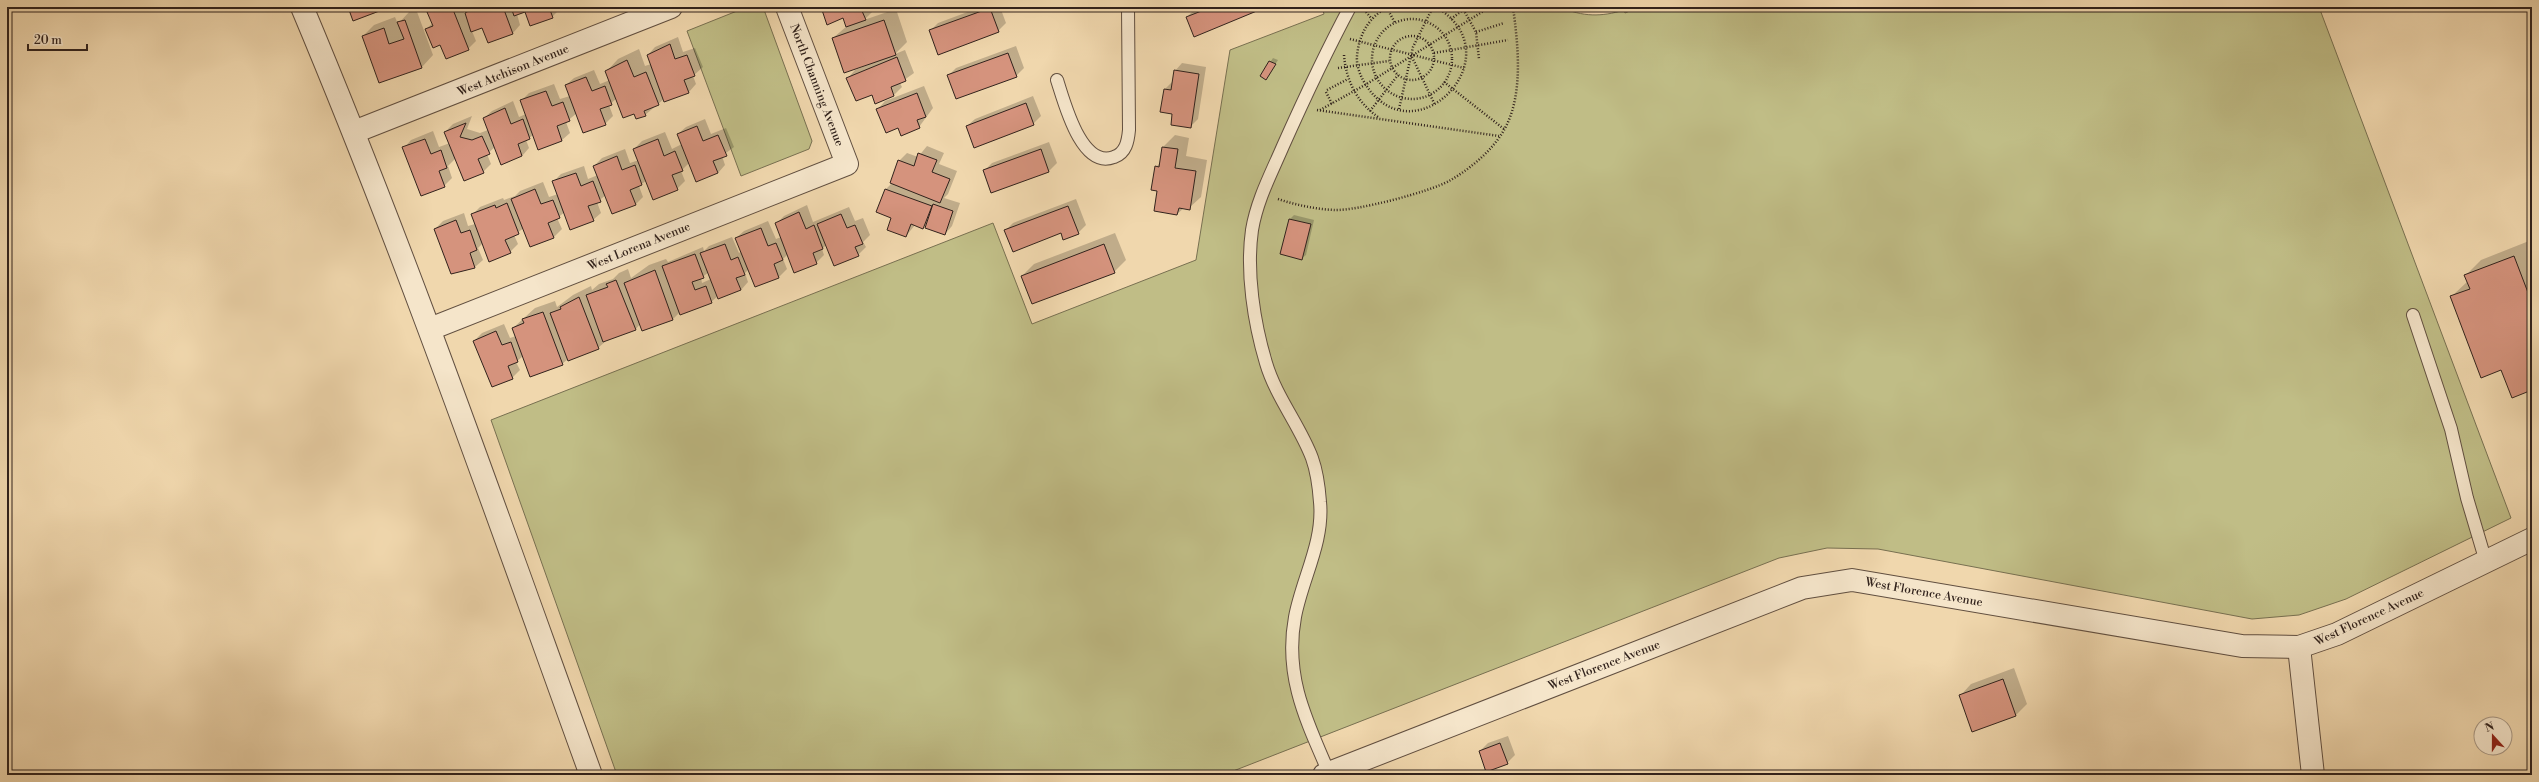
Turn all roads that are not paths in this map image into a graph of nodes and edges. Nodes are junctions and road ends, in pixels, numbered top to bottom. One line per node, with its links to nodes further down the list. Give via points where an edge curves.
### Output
1 (302, 7): 7 (street)
2 (671, 7): 7 (street, West Atchison Avenue)
3 (787, 7): 8 (street, North Channing Avenue)
4 (1128, 7): 6 (lane, via 1130,130 1127,145 1118,156 1108,159 1094,156 1078,137)
5 (1350, 7): 14 (lane, via 1340,36 1317,72 1300,107 1262,194 1252,231 1251,271 1257,326 1267,364 1312,459 1320,504 1318,539 1295,617 1291,656 1294,685)
6 (1057, 80)
7 (354, 132): 10 (street)
8 (847, 164): 10 (street, West Lorena Avenue)
9 (2413, 315): 12 (lane, via 2451,429 2467,498)
10 (430, 329): 15 (street)
11 (2532, 539): 12 (street, West Florence Avenue)
12 (2486, 562): 13 (street, West Florence Avenue, via 2337,634)
13 (2298, 647): 14 (street, West Florence Avenue, via 2220,643 1852,580 1802,588); 16 (street)
14 (1327, 774)
15 (591, 775)
16 (2313, 775)

